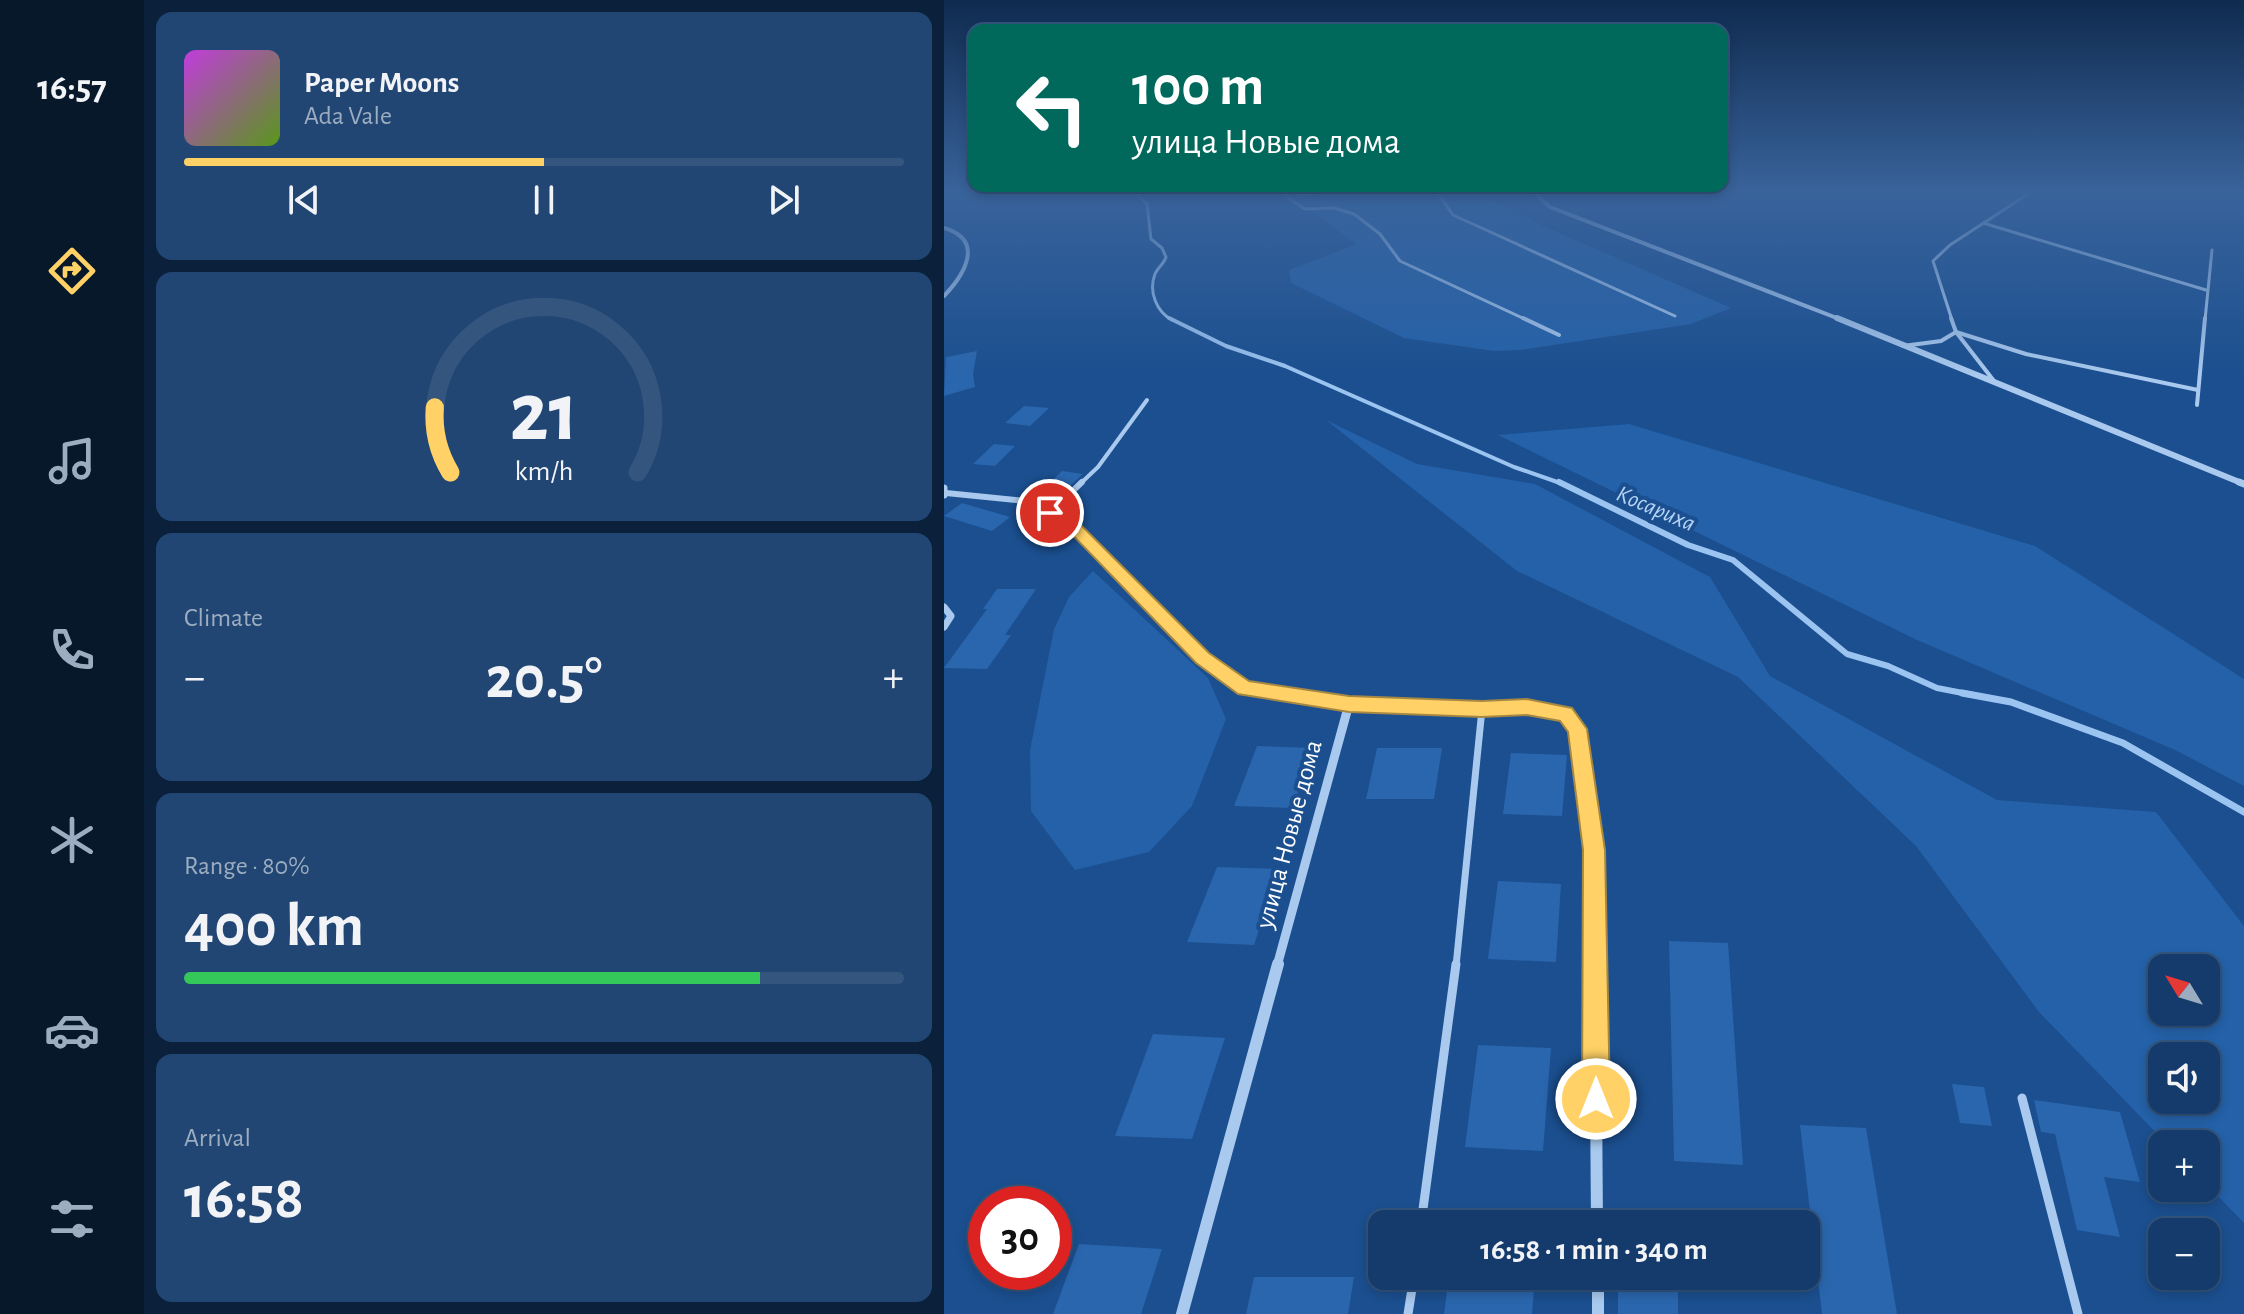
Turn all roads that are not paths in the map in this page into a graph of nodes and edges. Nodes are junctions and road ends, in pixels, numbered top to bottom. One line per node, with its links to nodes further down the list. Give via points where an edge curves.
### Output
1 (968, 253): 9 (street, via 962,275)
2 (1394, 253): 12 (lane, via 1400,261)
3 (1537, 253): 10 (lane)
4 (1671, 253): 13 (street)
5 (1941, 253): 11 (lane, via 1933,261 1934,271)
6 (2084, 253): 8 (lane)
7 (2212, 253): 8 (lane)
8 (2206, 290): 15 (lane)
9 (944, 296)
10 (1675, 316)
11 (1956, 332): 13 (lane, via 1941,341); 14 (lane); 15 (lane, via 2026,354)
12 (1559, 335)
13 (1899, 346): 14 (street)
14 (1994, 381): 18 (street)
15 (2198, 390): 17 (lane)
16 (1147, 400): 20 (lane, via 1098,467)
17 (2197, 405)
18 (2244, 484)
19 (945, 492): 20 (lane, via 1025,501)
20 (1050, 513): 23 (lane, via 1070,522 1202,658 1245,688)
21 (944, 607): 22 (street, via 951,616)
22 (944, 627)
23 (1349, 704): 24 (street); 30 (street, улица Новые дома)
24 (1482, 709): 26 (lane, via 1454,988); 27 (street, via 1527,707 1566,714 1577,729 1594,850)
25 (2022, 1098): 33 (lane)
26 (1423, 1210)
27 (1597, 1210)
28 (1412, 1290): 31 (lane)
29 (1598, 1290): 32 (street)
30 (1182, 1314)
31 (1408, 1314)
32 (1598, 1314)
33 (2078, 1314)

